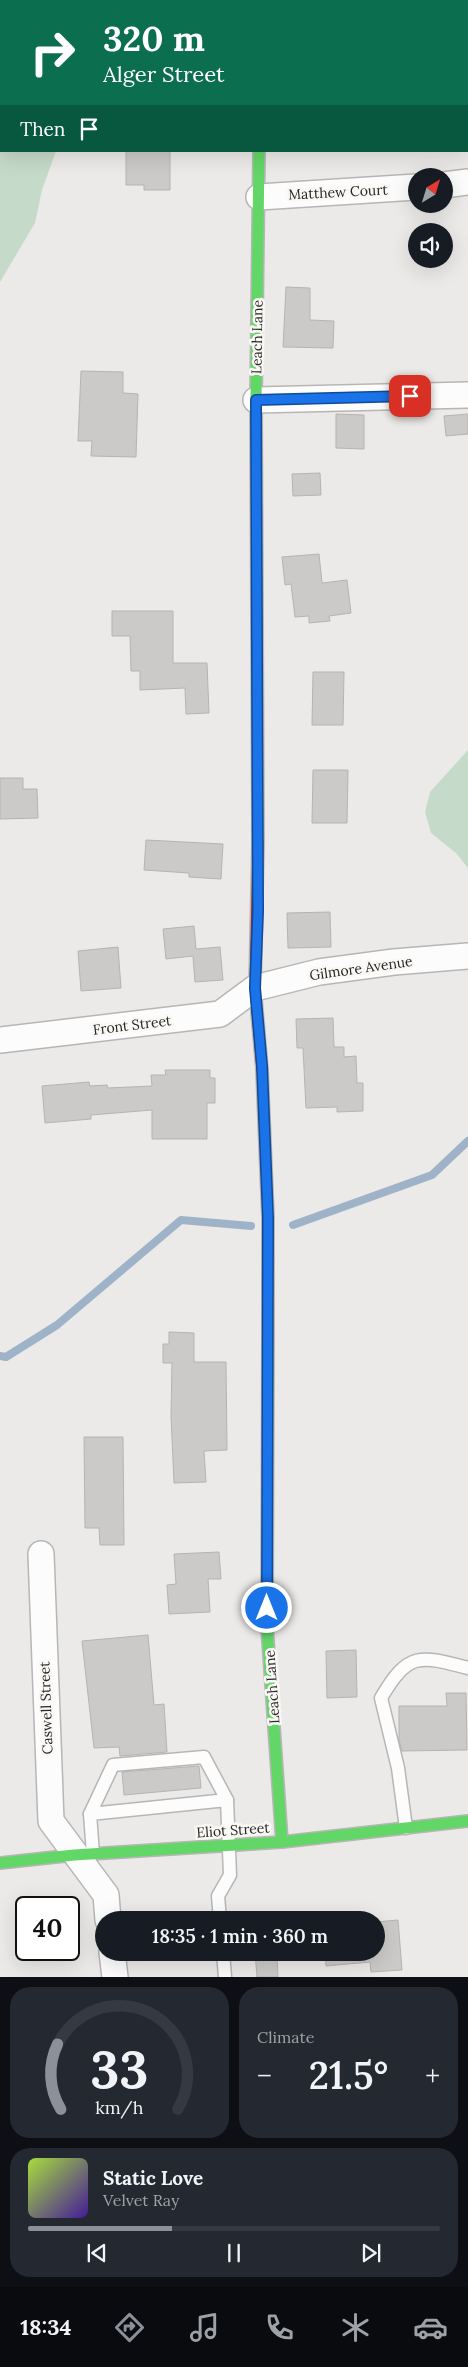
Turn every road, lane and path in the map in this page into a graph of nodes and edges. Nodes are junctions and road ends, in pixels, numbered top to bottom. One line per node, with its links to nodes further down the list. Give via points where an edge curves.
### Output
1 (259, 152): 5 (street, Leach Lane)
2 (468, 182): 3 (street)
3 (453, 184)
4 (408, 188): 5 (street, Matthew Court)
5 (259, 197): 7 (street, Leach Lane)
6 (468, 395): 7 (street)
7 (256, 400): 9 (street, Leach Lane, via 258,911)
8 (468, 956): 9 (street, Gilmore Avenue, via 319,972)
9 (255, 988): 10 (street, Front Street, via 220,1014); 17 (street, Leach Lane, via 262,1066 268,1218 267,1627)
10 (0, 1040)
11 (41, 1554): 19 (street, Caswell Street, via 51,1822)
12 (468, 1668): 16 (lane, via 416,1659 400,1668 381,1698 398,1768)
13 (227, 1800): 14 (lane); 14 (lane, via 204,1757 113,1765); 18 (lane)
14 (90, 1814): 19 (lane)
15 (468, 1821): 16 (street, Eliot Street)
16 (406, 1828): 17 (street, Eliot Street)
17 (282, 1842): 18 (street, Eliot Street)
18 (230, 1845): 19 (street, Eliot Street); 22 (lane, via 230,1876 218,1896)
19 (83, 1854): 20 (street, Eliot Street); 21 (street, Caswell Street, via 106,1895)
20 (0, 1863)
21 (107, 1911)
22 (219, 1911)
23 (113, 1961): 25 (street)
24 (224, 1961): 26 (lane)
25 (115, 1977)
26 (225, 1977)

